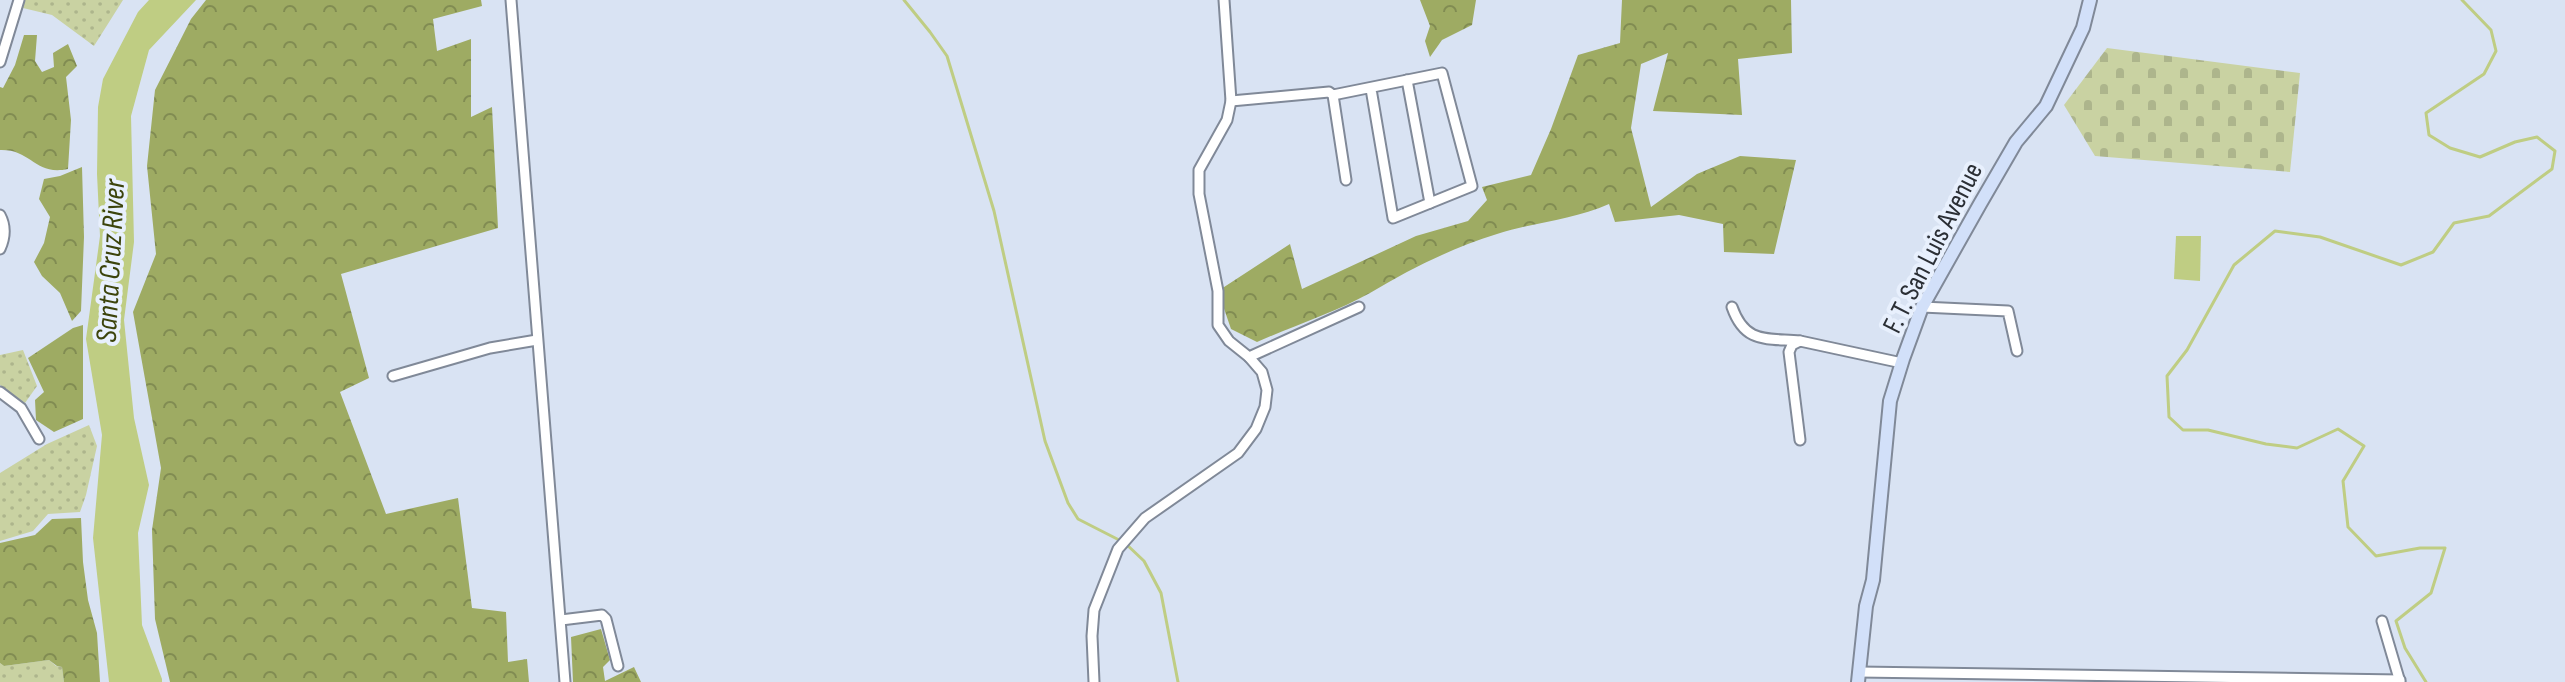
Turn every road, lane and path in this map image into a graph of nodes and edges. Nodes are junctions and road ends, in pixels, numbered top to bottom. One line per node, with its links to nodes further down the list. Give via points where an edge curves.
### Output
1 (19, 0): 5 (street)
2 (511, 0): 17 (street)
3 (1224, 0): 9 (street)
4 (2090, 0): 16 (main road, F. T. San Luis Avenue, via 2083,28 2046,106 2016,142)
5 (0, 62)
6 (1407, 80): 7 (street); 11 (street); 11 (street, via 1442,73 1472,186)
7 (1371, 89): 8 (street); 11 (street, via 1393,218)
8 (1333, 95): 9 (street); 10 (street)
9 (1231, 101): 20 (street, via 1227,120 1199,170 1199,194 1218,291 1218,325)
10 (1346, 180)
11 (1430, 203)
12 (0, 215): 13 (street)
13 (0, 249)
14 (1359, 307): 20 (street)
15 (1732, 307): 18 (street, via 1741,328 1753,337)
16 (1922, 307): 19 (street, via 2008,311); 21 (main road, F. T. San Luis Avenue)
17 (537, 340): 22 (street); 26 (street)
18 (1800, 341): 21 (street); 25 (street, via 1789,352)
19 (2017, 351)
20 (1249, 357): 34 (street, via 1262,372 1267,390 1256,429 1238,453 1145,518 1118,549 1094,610)
21 (1902, 363): 29 (main road, F. T. San Luis Avenue, via 1890,401)
22 (393, 376)
23 (0, 392): 24 (street, via 21,408)
24 (39, 439)
25 (1800, 440)
26 (561, 620): 28 (street, via 602,615); 33 (street)
27 (2382, 621): 32 (street)
28 (618, 666)
29 (1858, 677): 30 (street)
30 (2177, 680): 31 (street)
31 (2225, 680): 32 (street)
32 (2400, 681)
33 (565, 682)
34 (1094, 682)

